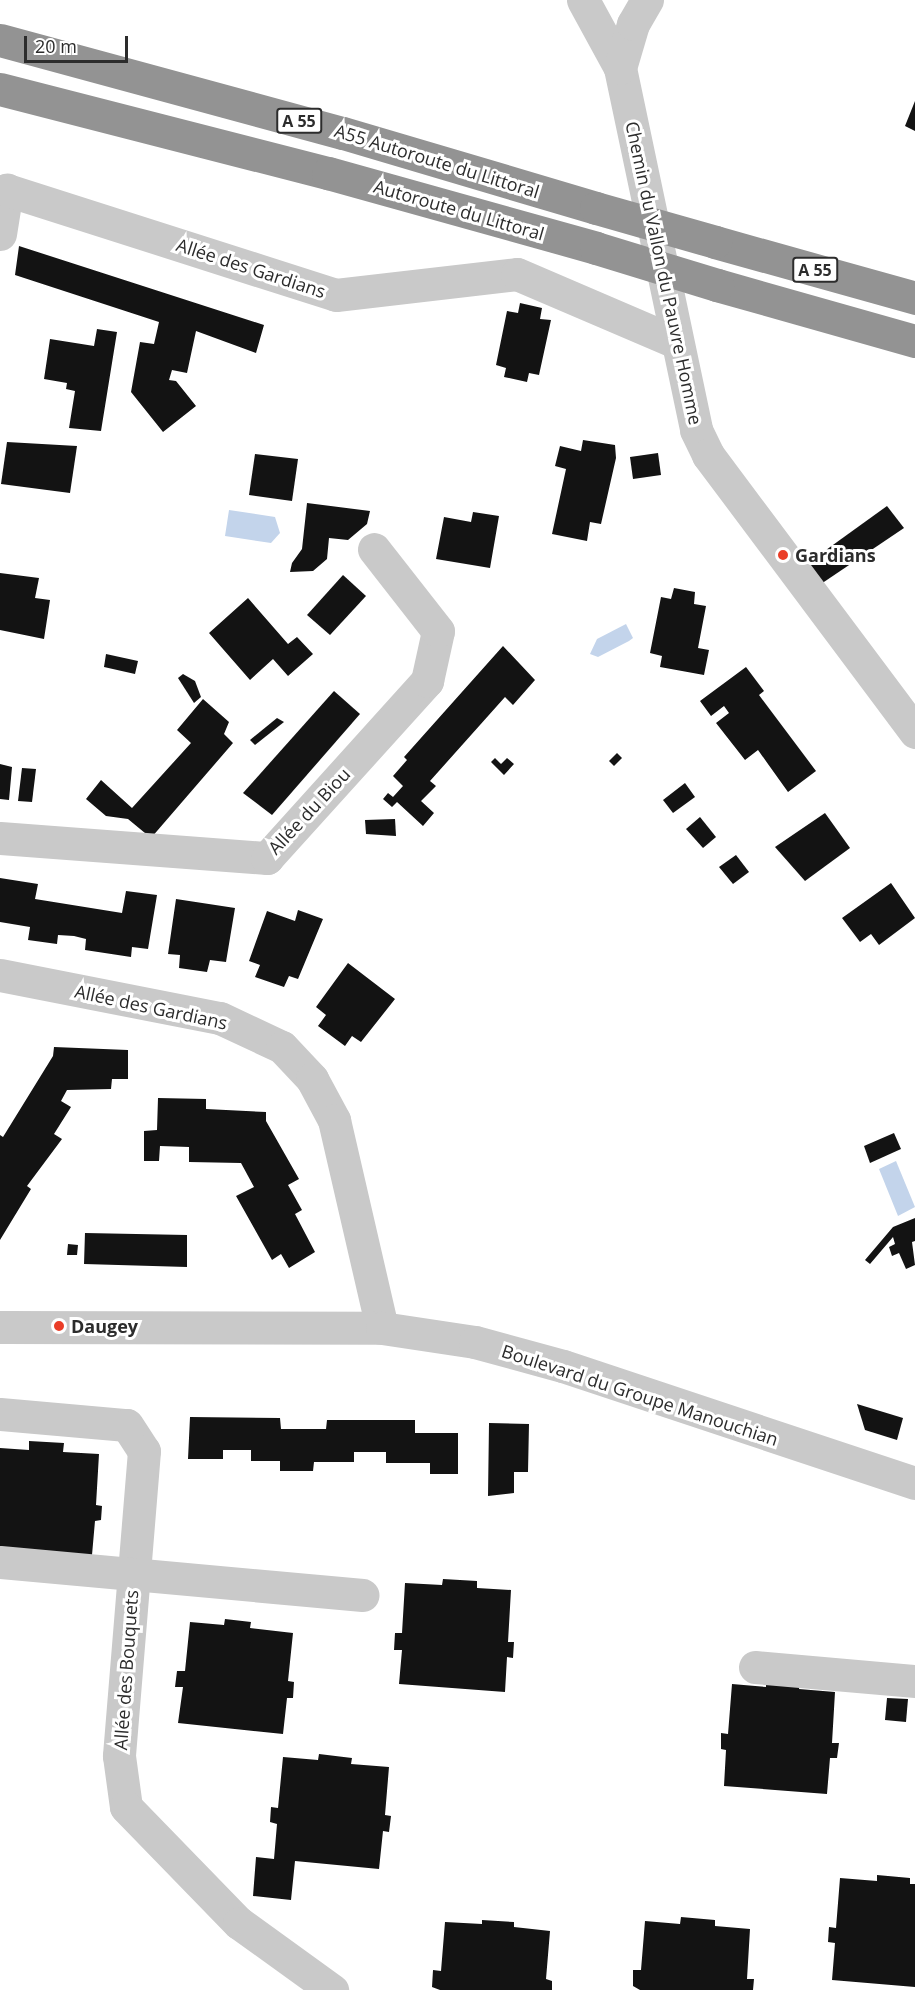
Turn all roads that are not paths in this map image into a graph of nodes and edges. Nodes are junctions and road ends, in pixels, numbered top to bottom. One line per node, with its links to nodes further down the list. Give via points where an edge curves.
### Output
1 (584, 0): 4 (street, Chemin du Vallon du Pauvre Homme)
2 (647, 0): 4 (street, Chemin du Vallon du Pauvre Homme, via 633,24)
3 (0, 40): 7 (highway, A55 Autoroute du Littoral / A 55, bridge, via 343,133)
4 (620, 68): 9 (street, Chemin du Vallon du Pauvre Homme)
5 (0, 89): 8 (highway, Autoroute du Littoral / A 55, bridge, via 328,173)
6 (0, 234): 9 (street, Allée des Gardians, via 7,190 336,295 517,273)
7 (915, 298)
8 (915, 341)
9 (676, 342): 11 (street, Chemin du Vallon du Pauvre Homme, via 696,430 708,455)
10 (374, 549): 12 (street, Allée du Biou, via 438,631 427,681 267,858)
11 (915, 732)
12 (0, 838)
13 (0, 975): 15 (street, Allée des Gardians, via 220,1018 282,1047 312,1079 333,1120)
14 (0, 1327): 15 (street, Boulevard du Groupe Manouchian)
15 (382, 1328): 17 (street, Boulevard du Groupe Manouchian, via 475,1342 563,1366)
16 (0, 1414): 19 (street, Allée des Bouquets, via 127,1425 144,1451)
17 (915, 1483)
18 (0, 1562): 19 (street)
19 (134, 1574): 20 (street); 23 (street, Allée des Bouquets, via 118,1756 126,1807 239,1923)
20 (363, 1596)
21 (754, 1667): 22 (street)
22 (915, 1681)
23 (332, 1990)

